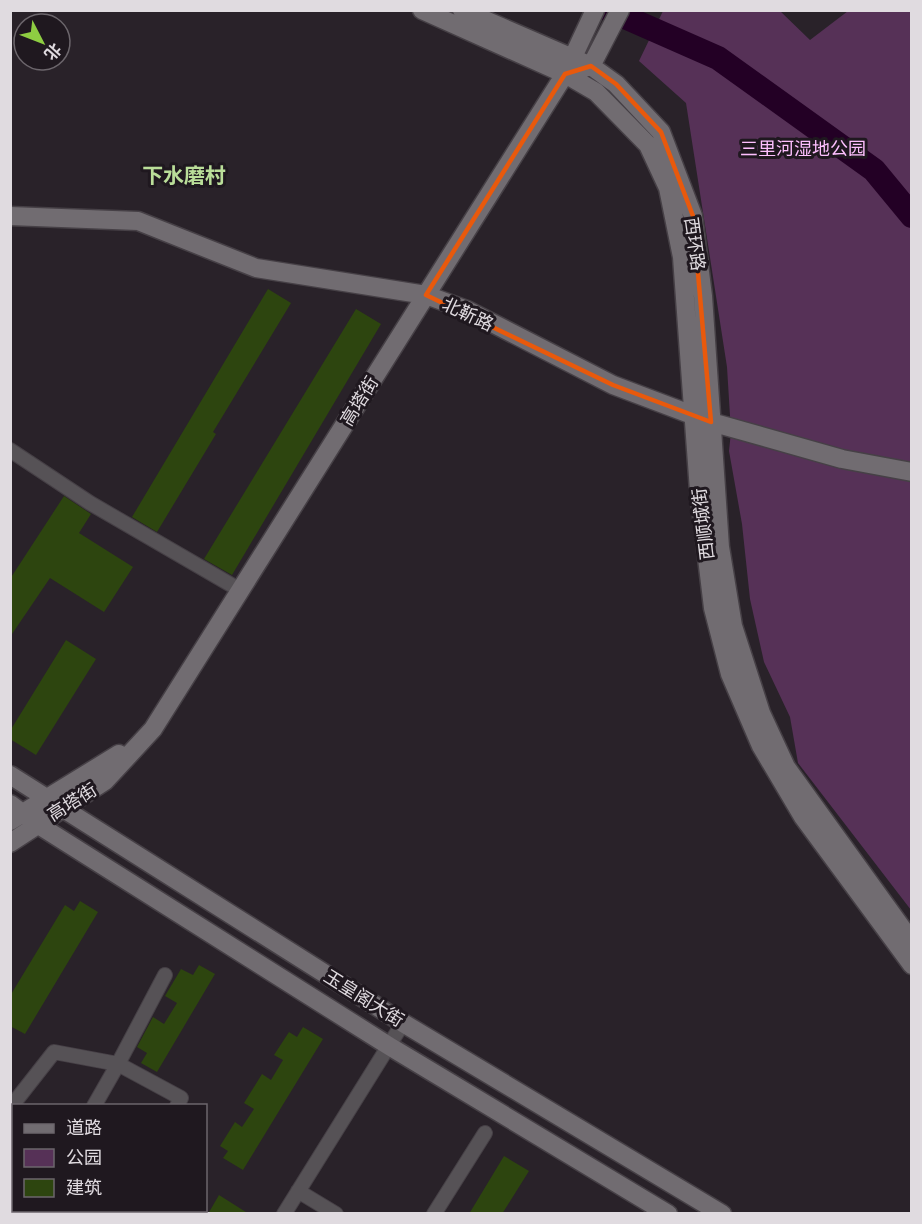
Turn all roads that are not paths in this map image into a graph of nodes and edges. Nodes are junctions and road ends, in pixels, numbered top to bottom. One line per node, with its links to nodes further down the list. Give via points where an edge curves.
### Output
1 (422, 10): 7 (street)
2 (462, 10): 5 (street)
3 (595, 10): 5 (street, 高塔街)
4 (620, 10): 6 (street)
5 (572, 56): 6 (street, 西环路); 7 (street, 高塔街)
6 (591, 66): 7 (street); 11 (street, 西环路, via 616,84 661,132 693,216)
7 (564, 74): 9 (street, 高塔街); 10 (street, 西顺城街, via 596,92 648,144 668,188 682,257)
8 (10, 216): 9 (street, 北靳路, via 138,221 256,268)
9 (426, 295): 10 (street, 北靳路, via 467,310 613,385); 14 (street, 高塔街)
10 (692, 415): 11 (street, 北靳路); 20 (street, 西顺城街, via 713,608 730,674 761,746 803,817)
11 (711, 422): 13 (street, 北靳路, via 842,459); 19 (street, 西顺城街, via 720,547 733,626 761,713 786,767)
12 (10, 450): 14 (street, via 90,503)
13 (912, 472)
14 (240, 590): 16 (street, 高塔街, via 153,729 105,781)
15 (10, 775): 16 (street, 玉皇阁大街)
16 (54, 803): 17 (street, 高塔街); 22 (street, 玉皇阁大街)
17 (21, 815): 18 (street, 高塔街); 23 (street, 玉皇阁大街)
18 (10, 843)
19 (912, 942)
20 (912, 965)
21 (165, 975): 24 (street)
22 (403, 1023): 23 (street); 34 (street, 玉皇阁大街)
23 (389, 1046): 29 (street); 33 (street, 玉皇阁大街)
24 (118, 1064): 25 (street, via 54,1052); 26 (street); 27 (street, via 181,1098)
25 (13, 1104)
26 (95, 1104)
27 (178, 1104)
28 (485, 1132): 32 (street)
29 (298, 1191): 30 (street); 31 (street)
30 (284, 1214)
31 (336, 1214)
32 (434, 1214)
33 (668, 1214)
34 (722, 1214)

